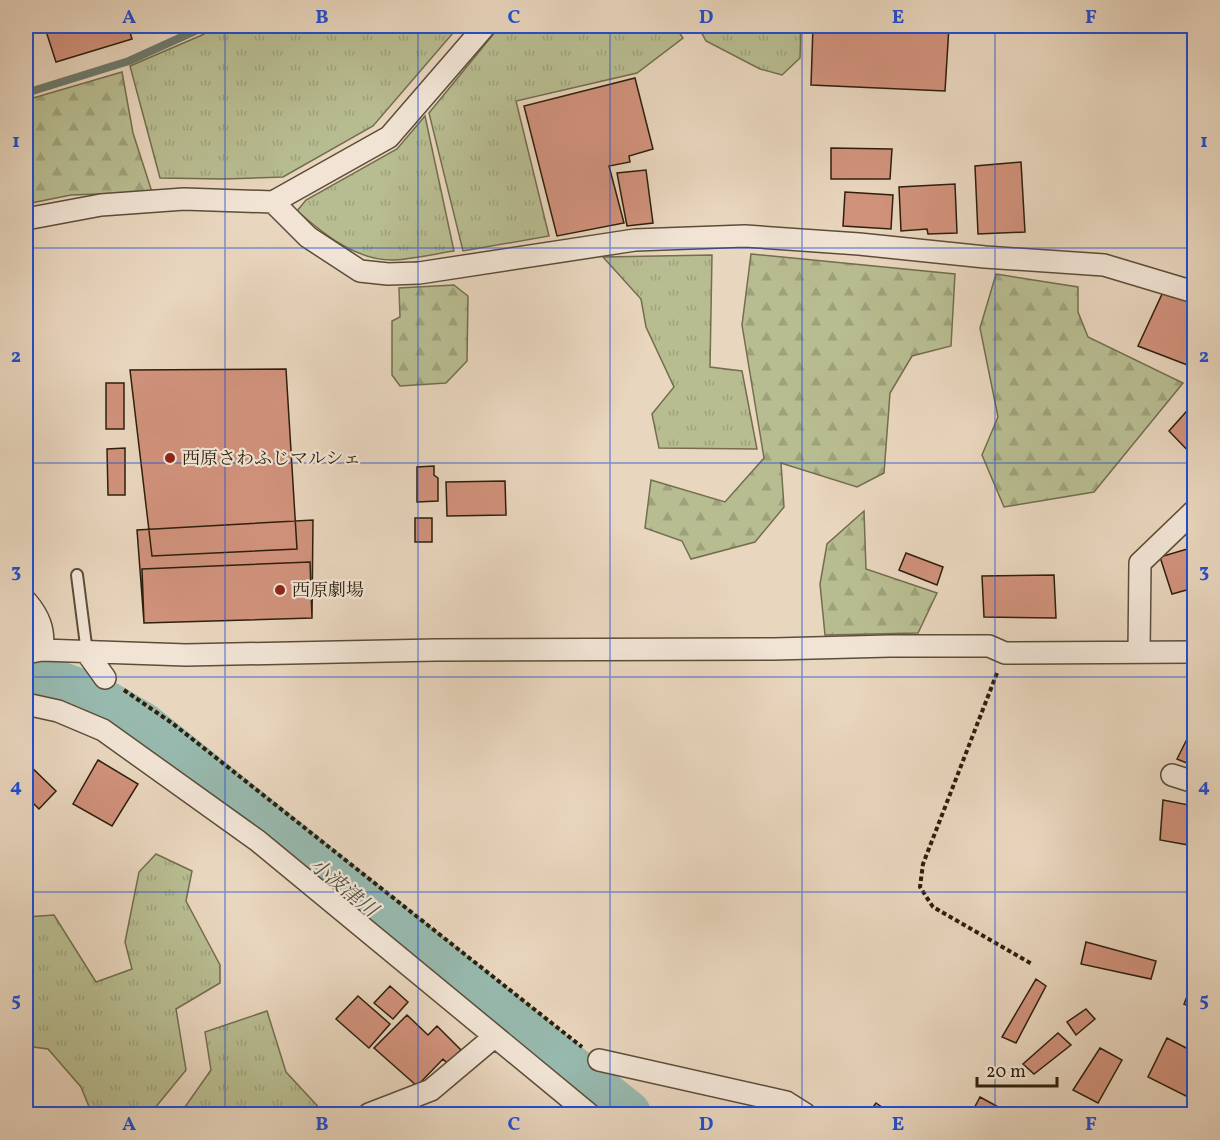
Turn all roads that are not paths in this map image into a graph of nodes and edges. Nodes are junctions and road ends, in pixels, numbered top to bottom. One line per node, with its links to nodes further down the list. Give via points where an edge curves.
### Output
1 (485, 26): 2 (street, via 389,137)
2 (273, 202): 3 (street, via 184,199 101,205); 4 (street, via 308,237 360,271 388,274 419,273 635,240 746,236 1104,266)
3 (26, 219)
4 (1194, 292)
5 (1194, 511): 9 (street, via 1140,563)
6 (76, 575): 11 (lane)
7 (26, 601): 8 (street, via 42,624 44,641)
8 (34, 652): 11 (street)
9 (1140, 652): 10 (street); 11 (street, via 1005,653 989,646 923,646)
10 (1194, 652)
11 (87, 653): 12 (street)
12 (105, 678)
13 (26, 704): 16 (street, via 58,711 103,730 175,781 258,841)
14 (1172, 775): 15 (street)
15 (1194, 782)
16 (494, 1037): 18 (street, via 431,1090); 19 (street)
17 (599, 1060): 20 (street, via 786,1102)
18 (369, 1114)
19 (589, 1114)
20 (805, 1114)

